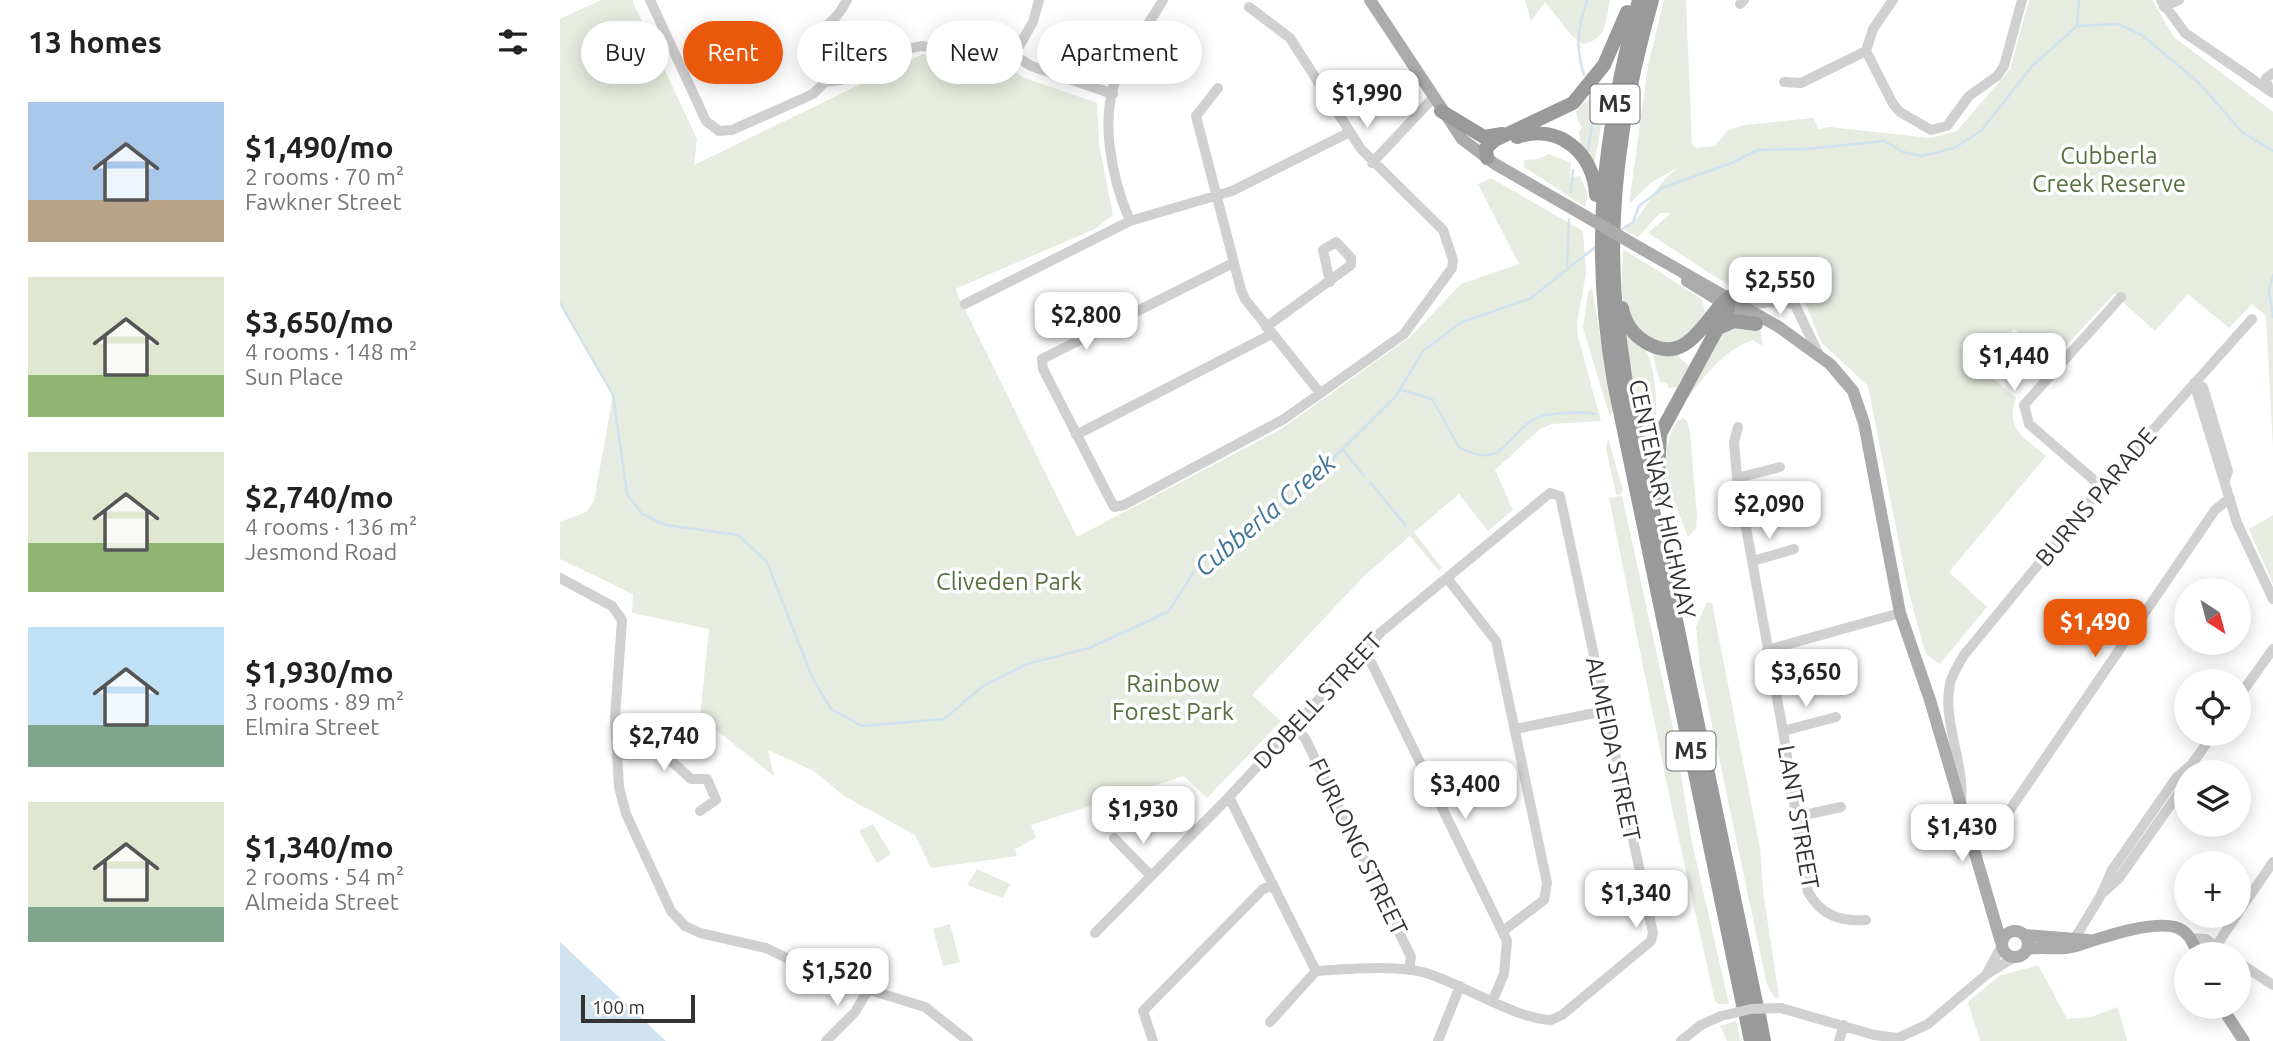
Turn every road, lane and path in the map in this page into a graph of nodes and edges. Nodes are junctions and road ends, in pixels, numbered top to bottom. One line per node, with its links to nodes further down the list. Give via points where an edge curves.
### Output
1 (650, 0): 20 (street, via 706,121 719,131 732,130 813,93)
2 (847, 0): 14 (street)
3 (1039, 0): 15 (street)
4 (1163, 0): 23 (street, via 1119,70)
5 (1633, 0): 26 (highway, via 1612,51 1585,90 1560,111)
6 (1639, 0): 31 (highway, CENTENARY HIGHWAY / M5, via 1617,91)
7 (1652, 0): 33 (highway, CENTENARY HIGHWAY / M5, via 1626,114)
8 (1893, 0): 16 (street, via 1873,29)
9 (2022, 0): 16 (street, via 2004,66 1969,96 1947,126 1931,130 1900,111)
10 (2179, 0): 12 (street)
11 (1376, 2): 24 (main road)
12 (2162, 4): 22 (street, via 2185,33)
13 (1249, 7): 27 (street, via 1290,38)
14 (829, 21)
15 (1023, 39)
16 (1866, 51): 19 (street, via 1801,83)
17 (1023, 61): 23 (street)
18 (2273, 73): 22 (street, via 2266,78)
19 (1784, 82)
20 (823, 84)
21 (1218, 88): 30 (street, via 1196,116)
22 (2271, 91)
23 (1113, 94): 32 (street, via 1108,133)
24 (1433, 98): 25 (main road); 29 (street)
25 (1441, 111): 26 (highway, via 1484,136); 28 (main road, via 1462,139)
26 (1513, 131): 28 (highway, via 1491,143 1485,150)
27 (1350, 132): 29 (street); 30 (street)
28 (1487, 158): 31 (highway, via 1521,136 1556,136 1586,159); 35 (main road, bridge)
29 (1372, 163): 50 (street, via 1443,230 1452,268 1404,334)
30 (1219, 196): 32 (street); 36 (street)
31 (1601, 210): 33 (highway, CENTENARY HIGHWAY / M5)
32 (1130, 221): 41 (street)
33 (1608, 232): 34 (highway, CENTENARY HIGHWAY / M5)
34 (1607, 252): 39 (highway, CENTENARY HIGHWAY / M5); 109 (highway, CENTENARY HIGHWAY / M5, via 1602,308 1614,382)
35 (1662, 261): 40 (main road); 40 (main road)
36 (1233, 263): 46 (street, via 1245,299); 52 (street, via 1042,359)
37 (1330, 282): 46 (street)
38 (2121, 297): 55 (street, via 2024,405 2029,424)
39 (1615, 299): 40 (highway, via 1634,333 1658,349 1688,343); 60 (highway, CENTENARY HIGHWAY / M5, via 1625,376)
40 (1724, 303): 43 (street, via 1784,301 1798,307); 44 (main road); 45 (highway); 47 (main road)
41 (965, 304)
42 (2252, 319): 49 (street, BURNS PARADE)
43 (1805, 323): 47 (street); 48 (street)
44 (1756, 324): 45 (highway, via 1734,321); 47 (main road)
45 (1718, 328): 60 (highway, via 1660,435 1657,491)
46 (1269, 330): 50 (street); 52 (street)
47 (1792, 338): 48 (main road)
48 (1820, 357): 64 (main road, via 1847,382 1859,404)
49 (2194, 383): 55 (street, BURNS PARADE); 57 (street)
50 (1320, 393): 52 (street, via 1248,441 1114,507)
51 (1738, 427): 54 (street, LANT STREET, via 1734,442)
52 (1076, 435)
53 (1780, 467): 54 (street)
54 (1737, 478): 59 (street, LANT STREET)
55 (2102, 487): 79 (street, BURNS PARADE, via 1964,655 1950,681 1948,701 1963,782)
56 (1560, 496): 62 (street, DOBELL STREET, via 1550,493); 69 (street, ALMEIDA STREET)
57 (2230, 498): 63 (street); 83 (street, via 2215,510 1993,836)
58 (1794, 549): 59 (street)
59 (1753, 561): 66 (street, LANT STREET)
60 (1665, 568): 109 (highway, CENTENARY HIGHWAY / M5)
61 (560, 578): 74 (street, via 612,607 622,620)
62 (1447, 578): 67 (street, DOBELL STREET); 72 (street, via 1496,641)
63 (2273, 599)
64 (1899, 612): 66 (street); 79 (main road)
65 (2273, 649): 68 (street)
66 (1767, 650): 73 (street, LANT STREET)
67 (1361, 654): 71 (street, DOBELL STREET); 91 (street, via 1372,664)
68 (2251, 680)
69 (1605, 711): 72 (street); 108 (street, ALMEIDA STREET, via 1653,933 1651,941 1556,1018 1546,1020)
70 (1836, 717): 73 (street)
71 (1295, 728): 76 (street, DOBELL STREET); 101 (street, FURLONG STREET, via 1305,738 1412,957)
72 (1515, 729): 91 (street, via 1547,886 1544,900)
73 (1783, 731): 81 (street, LANT STREET)
74 (617, 755): 80 (street, via 664,754 691,779 707,779 716,800); 107 (street, via 626,814 678,920 700,933 766,948 815,973)
75 (2174, 781): 87 (street, via 2112,870)
76 (1229, 797): 85 (street, DOBELL STREET); 86 (street)
77 (2174, 800): 87 (street, via 2119,878)
78 (1841, 807): 81 (street)
79 (1961, 807): 83 (main road)
80 (700, 811)
81 (1795, 817): 90 (street, LANT STREET, via 1813,901 1839,918)
82 (1114, 838): 85 (street)
83 (1972, 843): 89 (main road)
84 (2273, 862): 88 (street)
85 (1151, 876): 92 (street, DOBELL STREET)
86 (1273, 884): 102 (street); 115 (street, via 1143,1011)
87 (2101, 895): 95 (street)
88 (2251, 895)
89 (1994, 911): 93 (main road); 98 (main road)
90 (1866, 920)
91 (1503, 931): 108 (street, via 1508,955)
92 (1095, 933)
93 (2020, 933): 95 (main road); 98 (main road, via 2008,932); 99 (main road)
94 (2191, 939): 95 (main road, via 2177,928 2158,926); 96 (main road); 97 (street)
95 (2079, 941): 99 (main road)
96 (2192, 942)
97 (2210, 942)
98 (2001, 944): 100 (main road); 104 (street)
99 (2027, 949): 100 (main road)
100 (2014, 958): 104 (street)
101 (1409, 970): 102 (street, ALMEIDA STREET); 106 (street, ALMEIDA STREET)
102 (1316, 971): 111 (street)
103 (2251, 971): 105 (street)
104 (1987, 974): 112 (street, via 1928,1024 1908,1035 1888,1037)
105 (2273, 985)
106 (1460, 986): 108 (street, ALMEIDA STREET); 116 (street)
107 (868, 990): 113 (street, via 855,1012); 114 (street, via 925,1007)
108 (1493, 1000)
109 (1751, 1010): 118 (highway, CENTENARY HIGHWAY / M5); 119 (highway, CENTENARY HIGHWAY / M5)
110 (2230, 1019): 121 (main road)
111 (1270, 1021)
112 (1844, 1025): 117 (street, bridge, via 1781,1009 1751,1009 1701,1025); 120 (street)
113 (826, 1041)
114 (968, 1041)
115 (1153, 1041)
116 (1438, 1041)
117 (1681, 1041)
118 (1751, 1041)
119 (1764, 1041)
120 (1839, 1041)
121 (2244, 1041)

